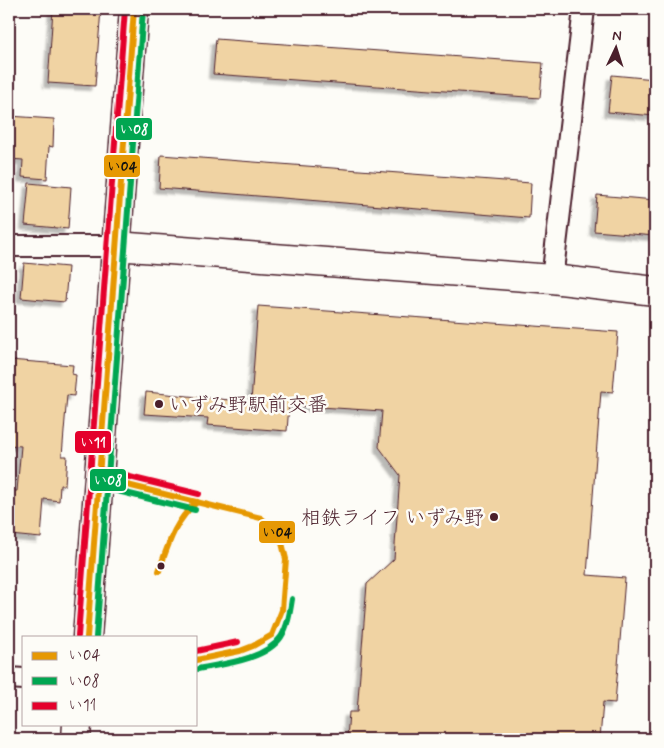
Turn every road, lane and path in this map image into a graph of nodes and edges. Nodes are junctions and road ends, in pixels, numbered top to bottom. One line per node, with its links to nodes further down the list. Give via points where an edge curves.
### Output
1 (134, 9): 4 (street)
2 (584, 9): 5 (street)
3 (9, 246): 4 (street)
4 (116, 246): 5 (street); 7 (street)
5 (552, 279): 6 (street)
6 (655, 291)
7 (87, 636)
8 (9, 678): 9 (street)
9 (22, 679)
10 (77, 726): 11 (street)
11 (76, 739)

